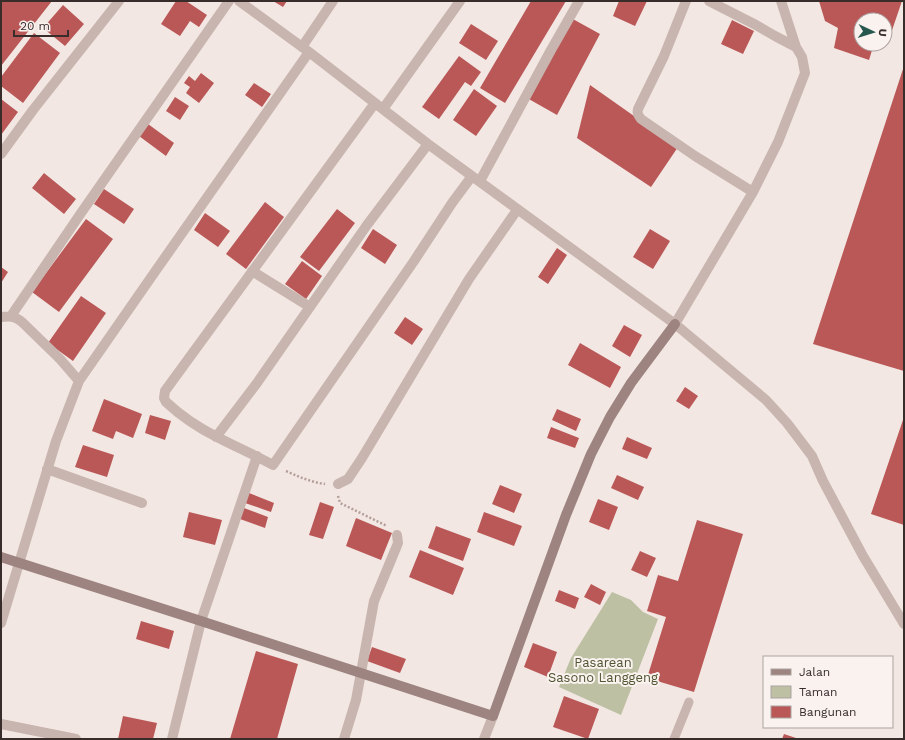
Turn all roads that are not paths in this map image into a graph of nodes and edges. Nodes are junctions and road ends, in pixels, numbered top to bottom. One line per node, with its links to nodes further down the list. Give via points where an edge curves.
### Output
1 (120, 1): 14 (street)
2 (229, 1): 20 (street)
3 (239, 1): 11 (street)
4 (333, 1): 11 (street)
5 (460, 1): 12 (street)
6 (579, 1): 15 (street)
7 (686, 1): 16 (street, via 664,56 637,112 641,119)
8 (709, 1): 10 (street)
9 (781, 1): 10 (street)
10 (796, 47): 16 (street, via 802,56 805,73 778,142)
11 (306, 50): 12 (street); 22 (street)
12 (379, 106): 13 (street); 18 (street)
13 (428, 144): 15 (street); 19 (street)
14 (1, 154)
15 (476, 178): 17 (street); 24 (street, via 452,203 273,465)
16 (753, 192): 21 (street)
17 (517, 210): 21 (street); 26 (street, via 469,280 348,479)
18 (252, 272): 19 (street); 23 (street, via 165,391 164,398 169,405)
19 (310, 307): 23 (street)
20 (6, 317): 22 (street, via 16,318 22,322)
21 (675, 324): 33 (street, via 766,400 787,423 812,456 863,556); 36 (street, via 631,383 591,454 566,515)
22 (79, 381): 25 (street)
23 (216, 437): 24 (street)
24 (257, 456): 31 (street)
25 (47, 469): 27 (street); 30 (street)
26 (338, 484)
27 (142, 503)
28 (397, 535): 34 (street, via 398,543 374,601)
29 (1, 557): 30 (street)
30 (19, 563): 31 (street); 32 (street)
31 (201, 621): 34 (street); 39 (street)
32 (1, 623)
33 (904, 624)
34 (361, 672): 36 (street); 40 (street, via 356,700)
35 (689, 702): 42 (lane)
36 (493, 716): 41 (street)
37 (1, 724): 38 (street)
38 (76, 739)
39 (172, 739)
40 (344, 739)
41 (484, 739)
42 (674, 739)

